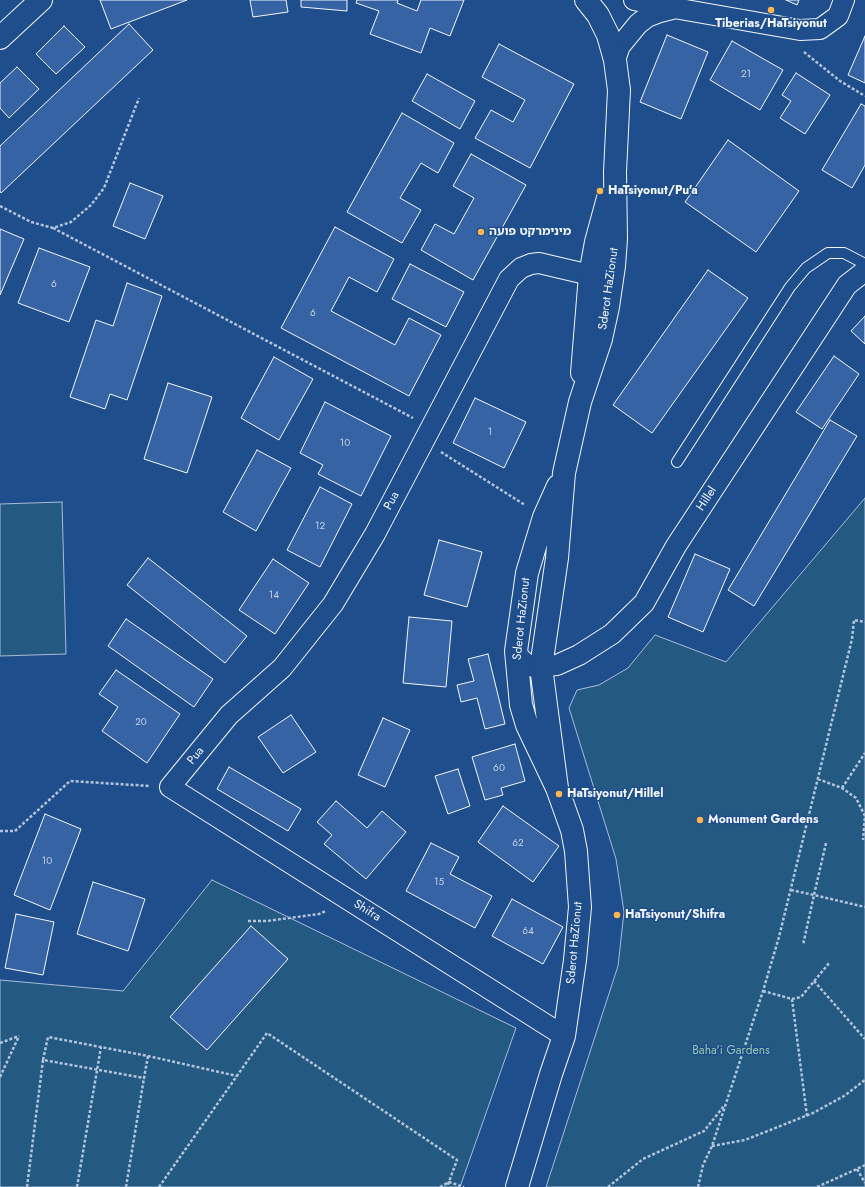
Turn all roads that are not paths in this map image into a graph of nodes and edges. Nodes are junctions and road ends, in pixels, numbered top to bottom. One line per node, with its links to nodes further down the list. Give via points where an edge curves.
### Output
1 (40, 0): 6 (street)
2 (586, 0): 7 (street, Sderot HaZionut, via 598,15 608,35)
3 (634, 0): 5 (street)
4 (844, 0): 5 (street, via 838,16 820,29 800,30)
5 (674, 8): 7 (street, via 647,17 638,24 620,46)
6 (0, 38)
7 (615, 60): 8 (street, Sderot HaZionut, via 619,90)
8 (615, 172): 10 (street, Sderot HaZionut); 12 (street, Sderot HaZionut)
9 (865, 264): 14 (lane, via 844,253 828,253 806,268 790,287)
10 (614, 266): 12 (street, Pua, via 607,272); 13 (street, Sderot HaZionut, via 601,339)
11 (865, 271): 17 (street, Hillel, via 847,285 676,546 644,603 612,634 579,655 557,665)
12 (590, 275): 13 (street, Sderot HaZionut); 18 (street, Pua, via 530,264 508,279 375,534 333,604 282,668 229,715)
13 (580, 402): 15 (street, Sderot HaZionut)
14 (677, 462)
15 (564, 473): 16 (street, Sderot HaZionut, via 544,517 527,573); 17 (street, Sderot HaZionut, via 557,558)
16 (516, 651): 17 (street, Hillel, via 525,663 536,668); 19 (street, Sderot HaZionut, via 521,705 527,725)
17 (541, 667): 19 (street, Sderot HaZionut)
18 (170, 787): 20 (street, Shifra)
19 (557, 788): 20 (street, Sderot HaZionut, via 576,851 580,907)
20 (564, 1036): 21 (street, Sderot HaZionut)
21 (551, 1074): 22 (street, Sderot HaZionut); 23 (street, Sderot HaZionut)
22 (504, 1187)
23 (517, 1187)

